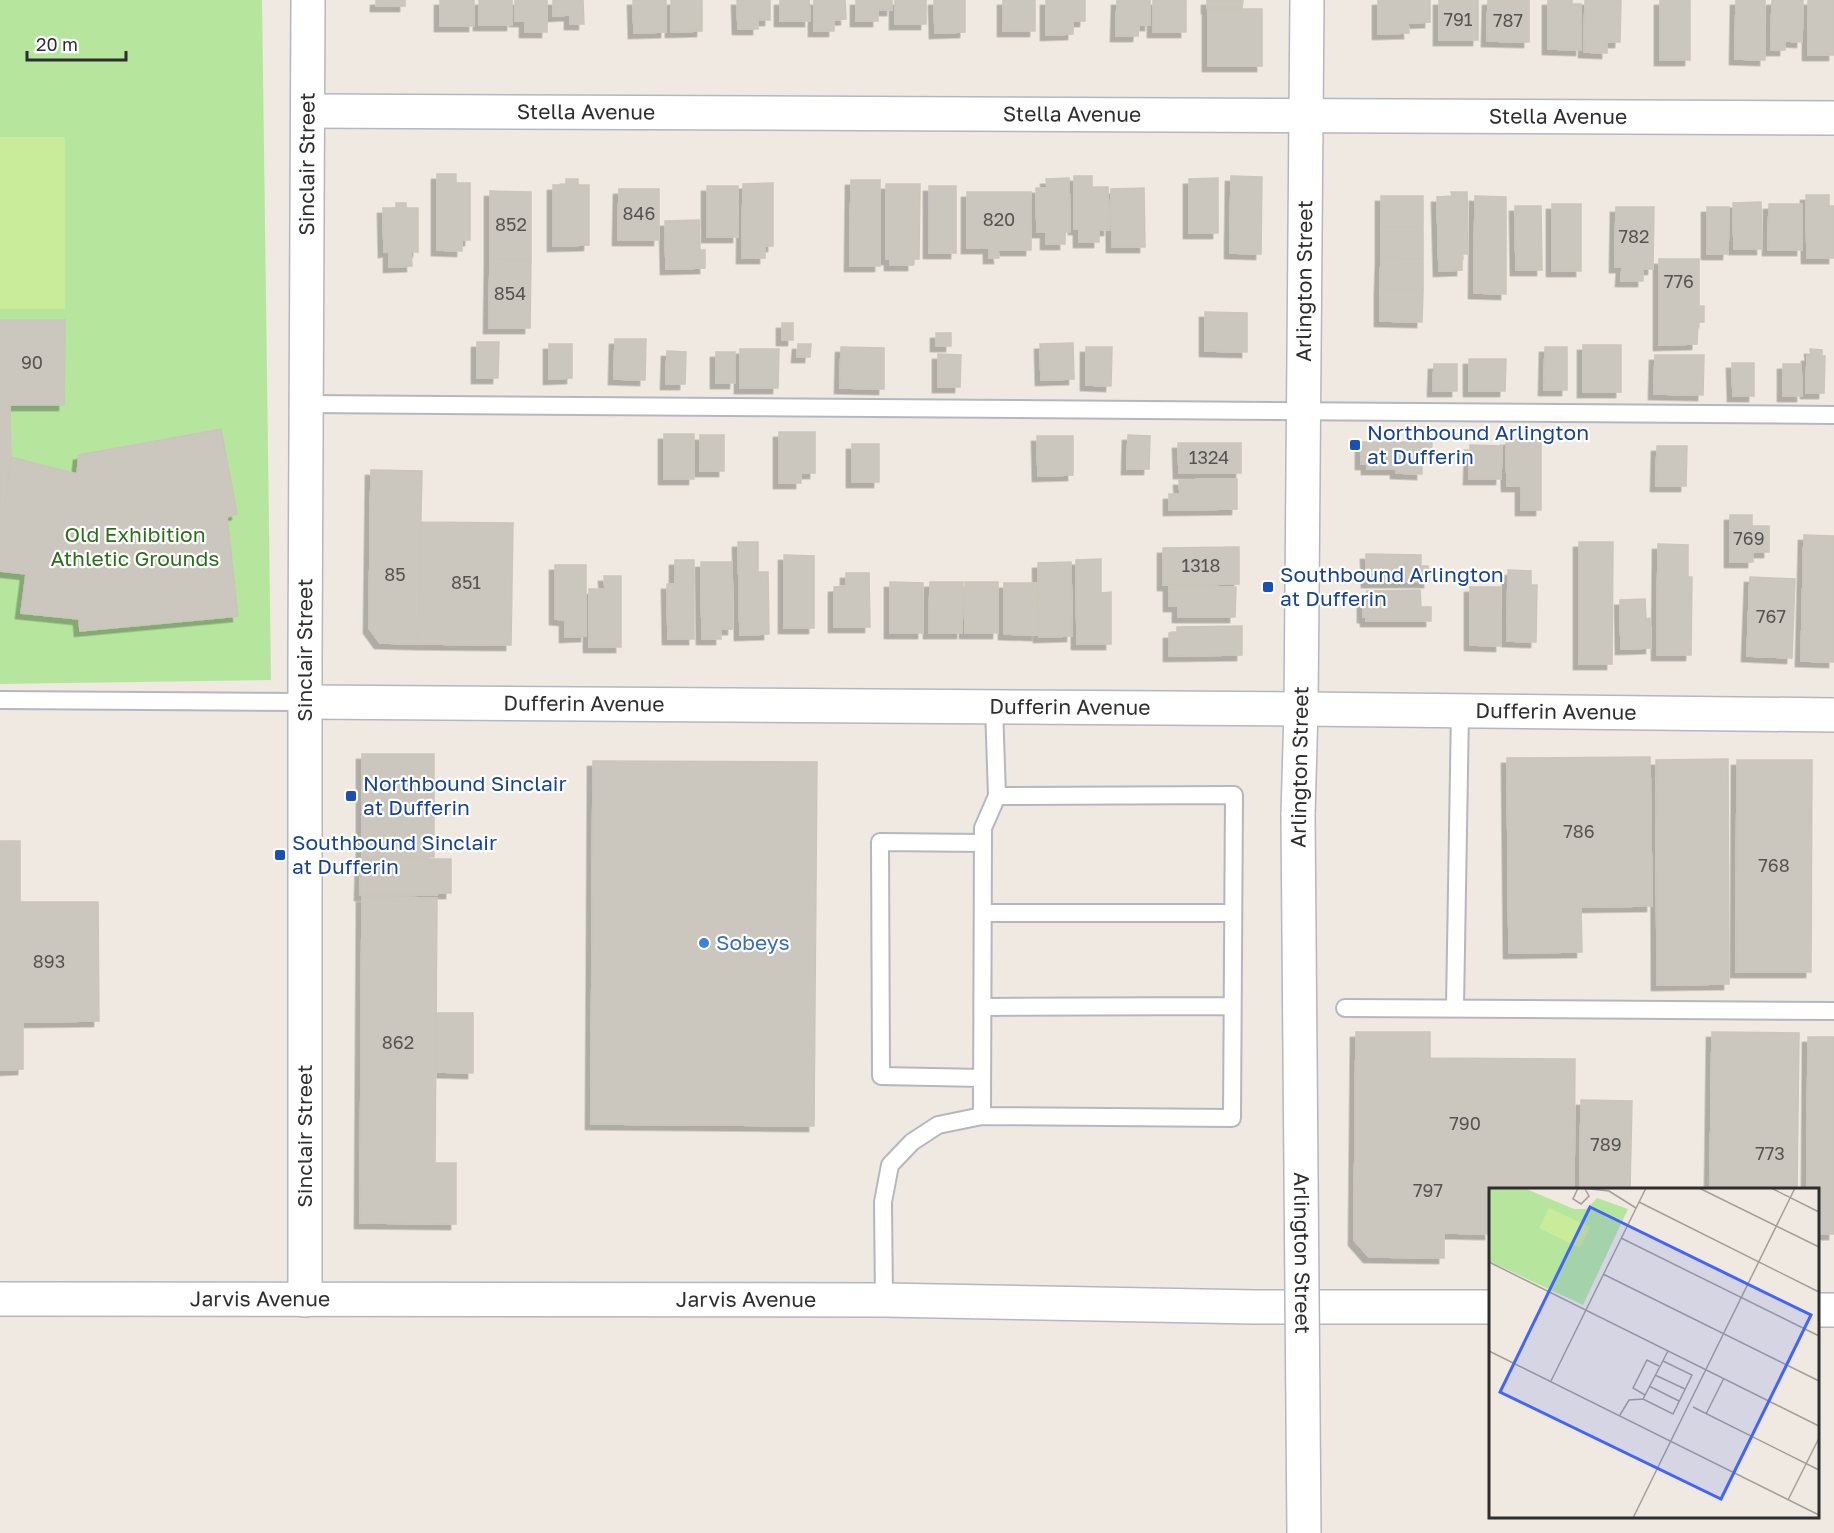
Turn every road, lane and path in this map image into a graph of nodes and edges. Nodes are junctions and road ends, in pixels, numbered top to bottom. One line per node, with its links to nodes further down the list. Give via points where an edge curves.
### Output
1 (308, 0): 3 (street, Sinclair Street)
2 (1307, 0): 4 (street, Arlington Street)
3 (308, 111): 4 (street, Stella Avenue); 6 (street, Sinclair Street)
4 (1306, 115): 5 (street, Stella Avenue); 7 (street, Arlington Street)
5 (1834, 118)
6 (307, 404): 7 (lane); 10 (street, Sinclair Street)
7 (1303, 411): 8 (lane); 12 (street, Arlington Street)
8 (1834, 415)
9 (0, 700): 10 (lane)
10 (305, 702): 11 (street, Dufferin Avenue); 27 (street, Sinclair Street)
11 (994, 707): 12 (street, Dufferin Avenue); 15 (lane)
12 (1301, 710): 13 (street, Dufferin Avenue); 30 (street, Arlington Street, bridge, via 1298,815)
13 (1460, 711): 14 (street, Dufferin Avenue); 21 (lane)
14 (1834, 715)
15 (997, 796): 16 (lane, via 983,828); 18 (lane, via 1234,795)
16 (983, 843): 17 (lane); 24 (lane, via 880,842 881,1076)
17 (983, 913): 18 (lane); 20 (lane)
18 (1233, 913): 19 (lane)
19 (1232, 1006): 20 (lane); 25 (lane, via 1232,1118)
20 (983, 1007): 24 (lane)
21 (1455, 1007): 22 (lane); 23 (lane)
22 (1345, 1008)
23 (1834, 1011)
24 (982, 1078): 25 (lane)
25 (982, 1116): 28 (lane, via 938,1125 912,1142 890,1165 883,1202)
26 (0, 1299): 27 (street, Jarvis Avenue)
27 (305, 1300): 28 (street, Jarvis Avenue)
28 (884, 1300): 29 (street, Jarvis Avenue)
29 (1489, 1307)
30 (1304, 1533)

